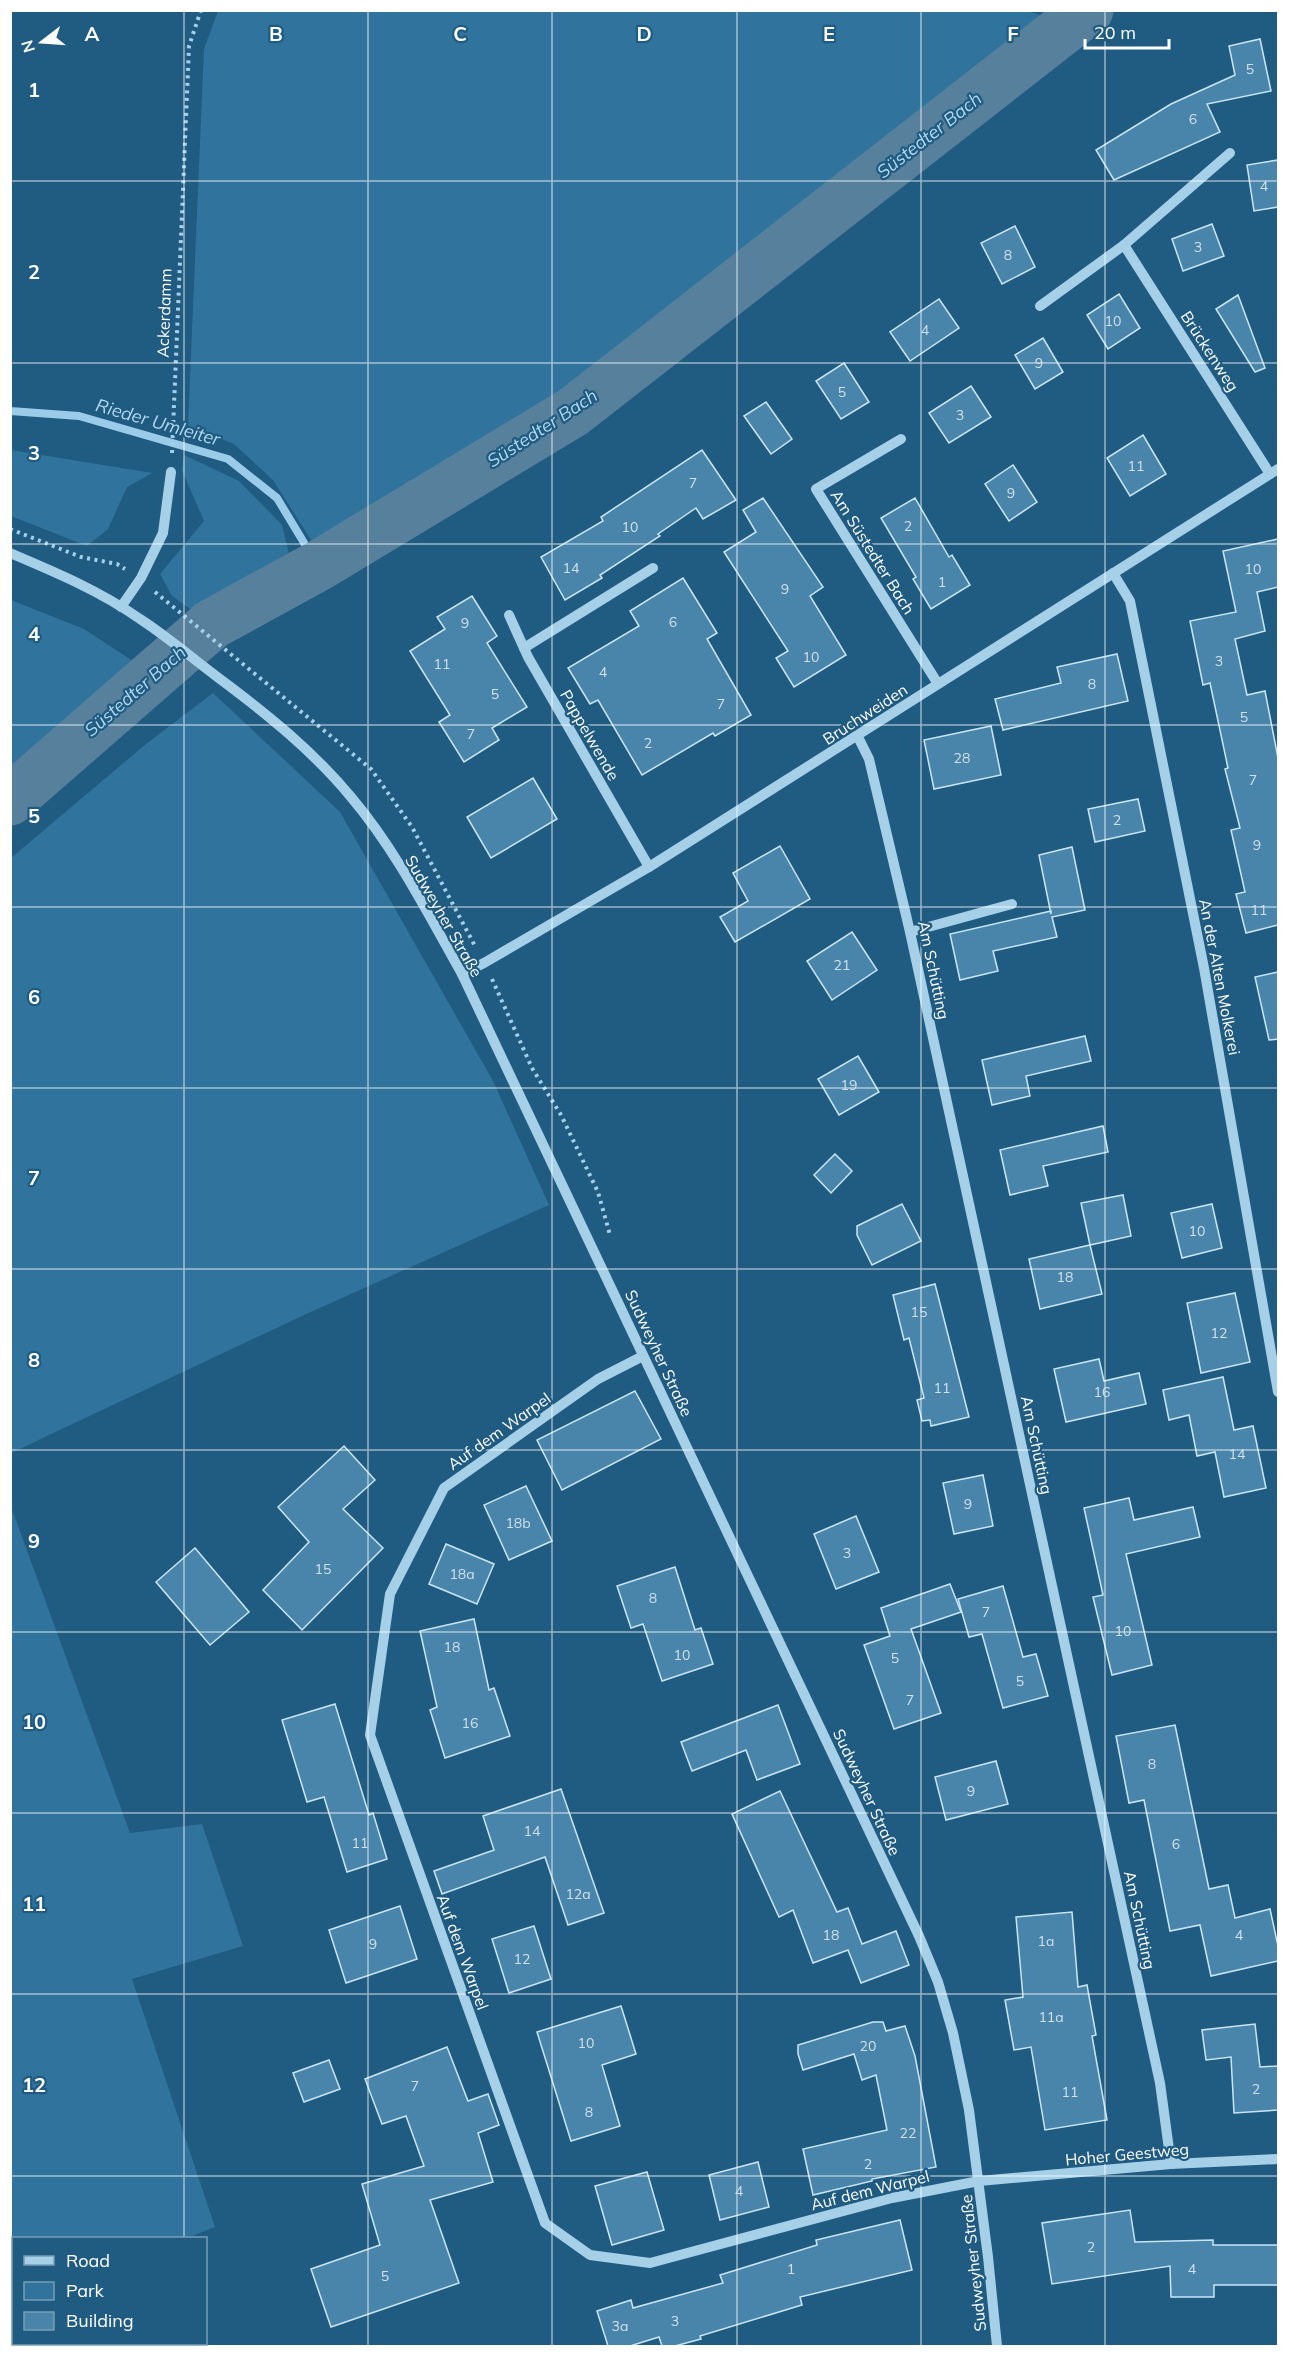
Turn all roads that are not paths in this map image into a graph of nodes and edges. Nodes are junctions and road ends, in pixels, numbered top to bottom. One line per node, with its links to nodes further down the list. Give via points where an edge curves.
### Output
1 (1230, 153): 2 (street)
2 (1124, 245): 3 (street); 6 (street, Brückenweg)
3 (1040, 306)
4 (901, 439): 13 (street, Am Süstedter Bach, via 816,489)
5 (171, 471): 10 (street, via 163,534)
6 (1274, 471): 9 (street, Bruchweiden)
7 (10, 554): 10 (street, Sudweyher Straße, via 69,577)
8 (653, 568): 12 (street)
9 (1113, 573): 13 (street, Bruchweiden); 20 (street, An der Alten Molkerei, via 1130,601 1204,968)
10 (121, 607): 18 (street, Sudweyher Straße, via 255,705 352,797 407,878)
11 (509, 615): 12 (street, Pappelwende)
12 (524, 648): 15 (street, Pappelwende)
13 (938, 684): 14 (street, Bruchweiden)
14 (858, 736): 15 (street, Bruchweiden); 17 (street, Am Schütting, via 869,759)
15 (649, 867): 18 (street, Bruchweiden)
16 (1012, 904): 17 (street)
17 (910, 932): 22 (street, Am Schütting, via 1157,2072)
18 (462, 974): 19 (street, Sudweyher Straße)
19 (644, 1356): 23 (street, Sudweyher Straße, via 938,1982 969,2110); 23 (street, Auf dem Warpel, via 598,1379 444,1488 390,1594 370,1736 545,2223 590,2255 650,2263 892,2198)
20 (1278, 1392)
21 (1278, 2159): 22 (street, Hoher Geestweg)
22 (1171, 2164): 23 (street, Hoher Geestweg)
23 (979, 2181): 24 (street, Sudweyher Straße)
24 (997, 2346)

